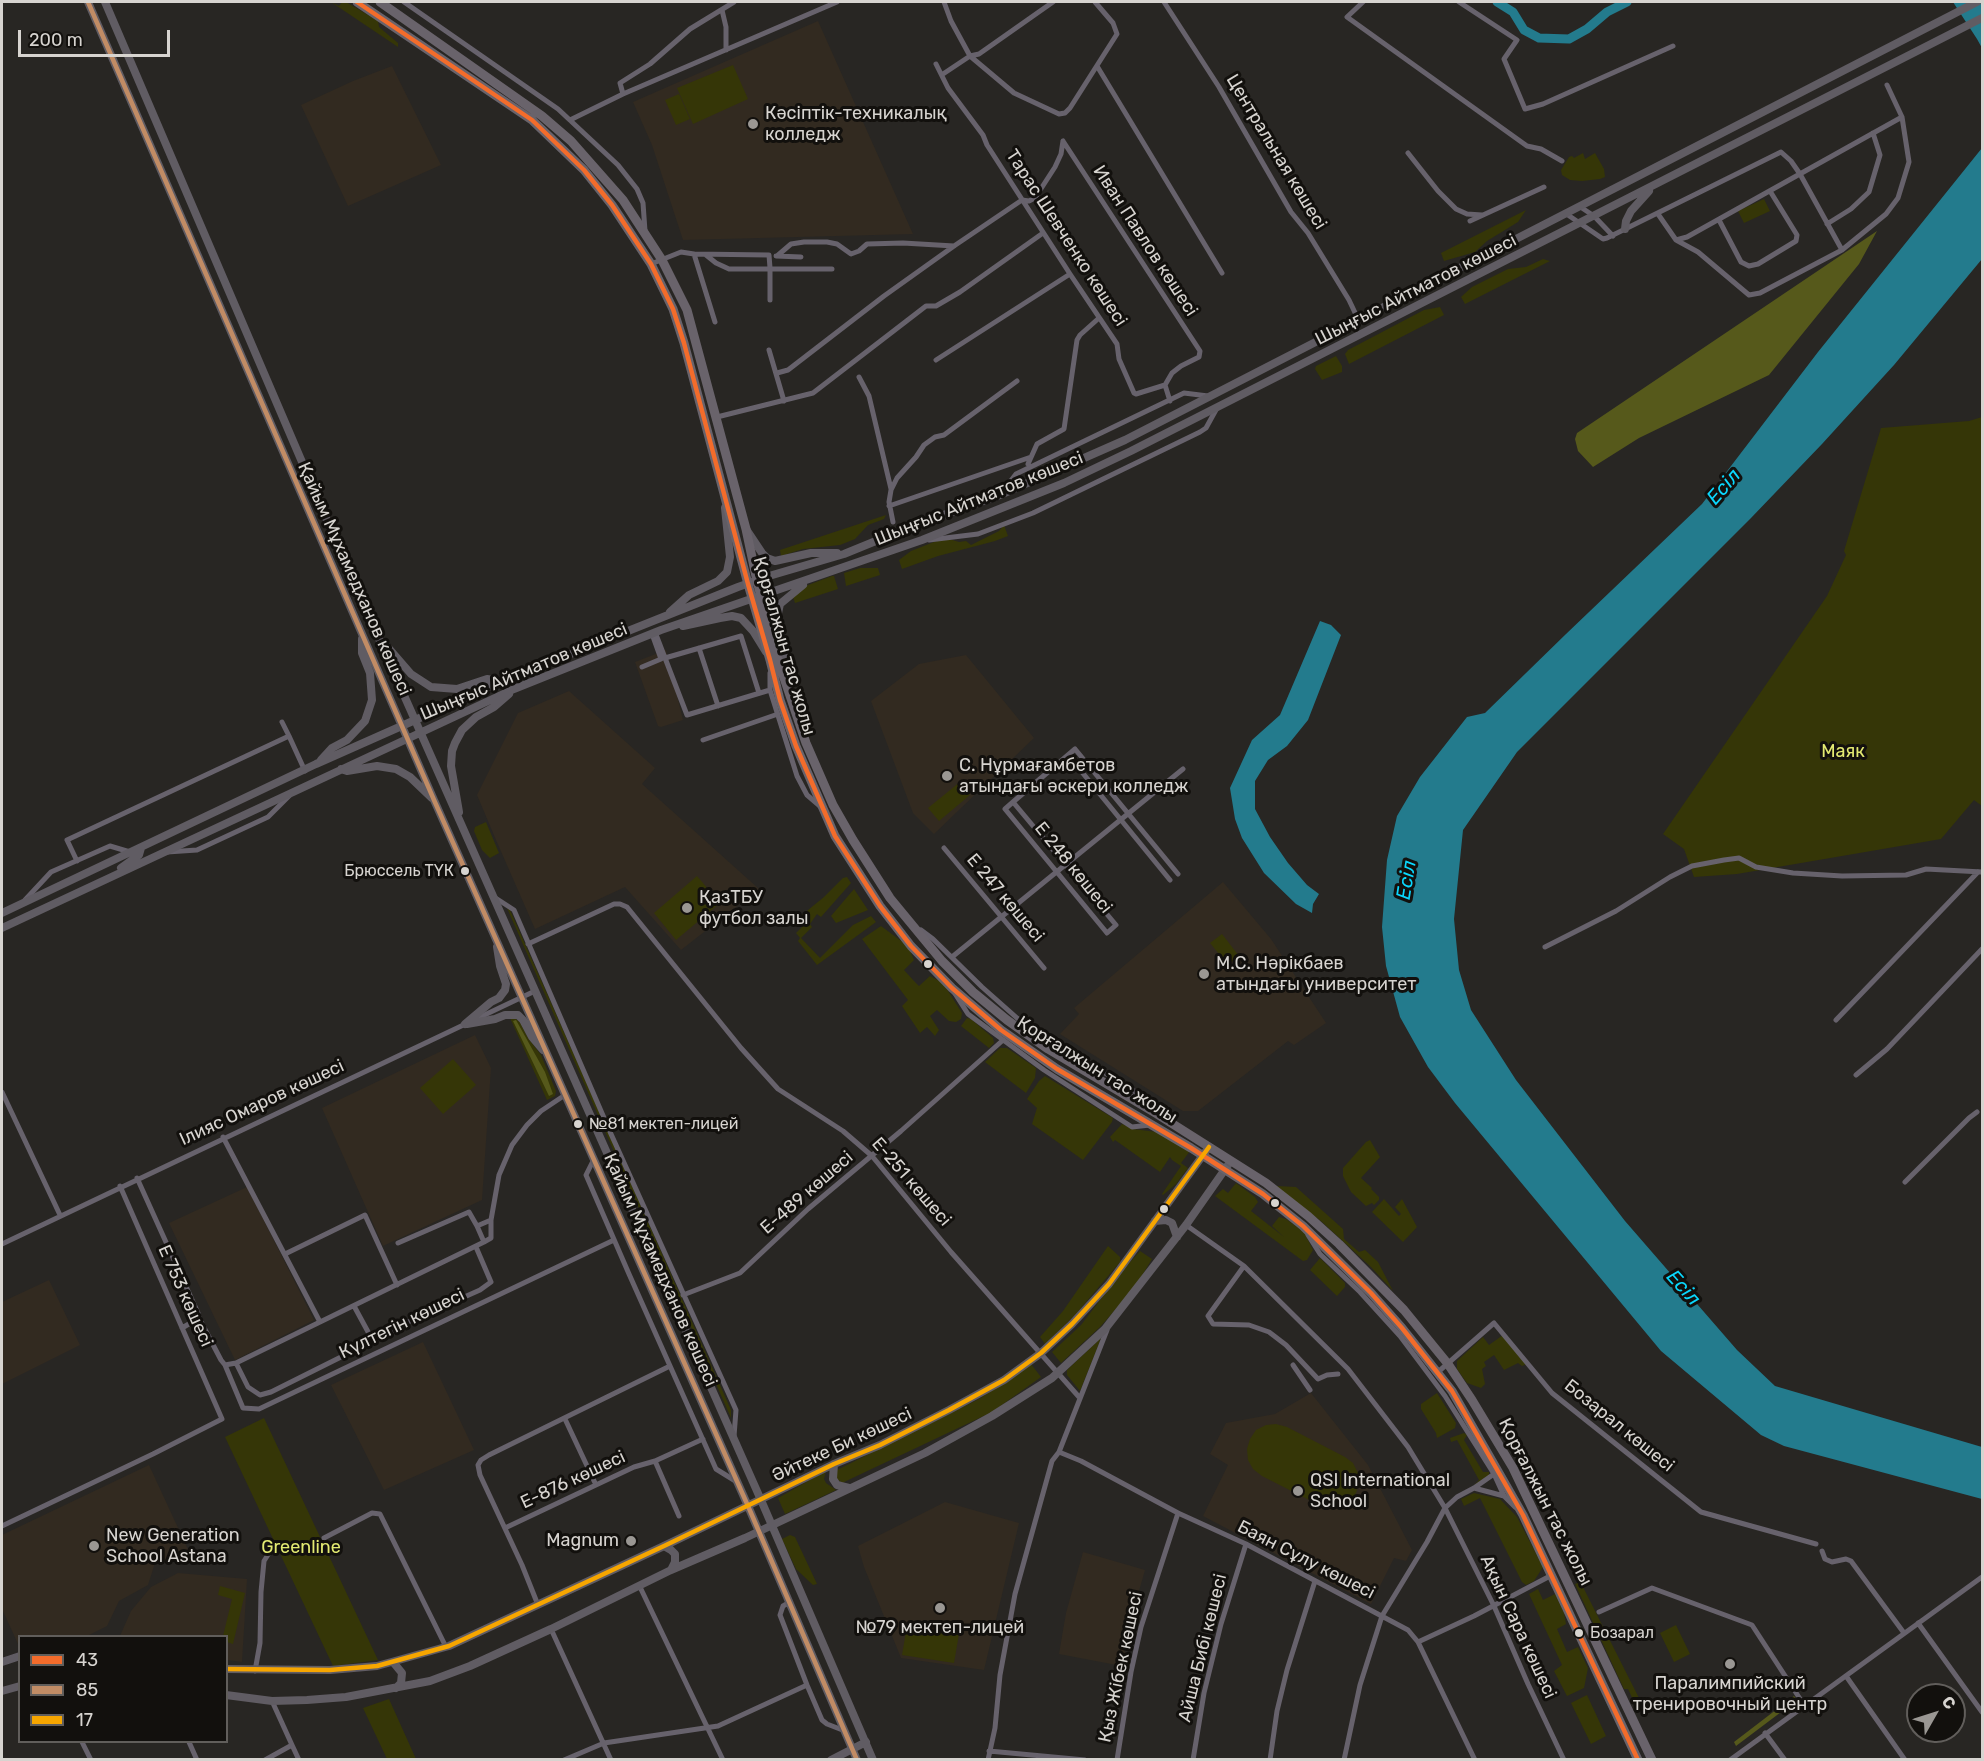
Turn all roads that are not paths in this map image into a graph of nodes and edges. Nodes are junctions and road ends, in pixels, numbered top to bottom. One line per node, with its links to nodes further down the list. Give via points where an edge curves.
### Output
1 (88, 2): 78 (main road, Қайым Мұхамедханов көшесі)
2 (105, 2): 77 (main road, Қайым Мұхамедханов көшесі)
3 (357, 2): 57 (main road, Қорғалжын тас жолы, via 532,120 584,170 612,204)
4 (380, 2): 45 (main road, Қорғалжын тас жолы, via 542,116 571,141 623,200)
5 (404, 2): 26 (street)
6 (734, 2): 15 (street)
7 (837, 2): 18 (street)
8 (944, 2): 19 (street)
9 (1053, 2): 19 (street, via 979,54)
10 (1095, 2): 21 (street, via 1117,34)
11 (1164, 2): 64 (street, Центральная көшесі)
12 (1363, 2): 29 (street, via 1347,17 1527,146)
13 (1459, 2): 17 (street, via 1517,40 1504,59 1525,110)
14 (1977, 2): 35 (main road, Шыңғыс Айтматов көшесі)
15 (722, 10): 18 (street); 24 (street, via 690,28 650,64 620,83)
16 (1983, 18): 31 (main road, Шыңғыс Айтматов көшесі)
17 (1673, 46)
18 (726, 50): 24 (street)
19 (970, 56): 21 (street, via 1014,93 1059,114 1070,108); 22 (street)
20 (936, 64): 22 (street, Тарас Шевченко көшесі)
21 (1098, 66): 60 (street)
22 (943, 74): 34 (street, Тарас Шевченко көшесі, via 948,88 983,135)
23 (1887, 86): 25 (street)
24 (623, 94): 26 (street)
25 (1902, 117): 27 (street); 50 (street, via 1909,162 1898,198 1886,214)
26 (570, 120): 45 (street, via 618,165 637,189 643,203)
27 (1873, 133): 30 (street); 43 (street, via 1880,155 1869,192)
28 (1408, 153): 38 (street, via 1456,209)
29 (1562, 161)
30 (1800, 174): 33 (street); 37 (street, via 1781,152); 43 (street)
31 (1654, 186): 39 (main road, Шыңғыс Айтматов көшесі); 44 (main road, via 1631,211)
32 (1544, 187): 38 (street)
33 (1770, 191): 40 (street); 40 (street, via 1797,235 1796,241 1758,264 1749,266 1741,262)
34 (1022, 200): 46 (street, Тарас Шевченко көшесі); 49 (street); 71 (street, Иван Павлов көшесі, via 1035,198 1055,167 1063,141 1200,351 1199,357 1172,373)
35 (1579, 206): 36 (main road, Шыңғыс Айтматов көшесі); 39 (street)
36 (1565, 213): 42 (street); 64 (main road, Шыңғыс Айтматов көшесі)
37 (1658, 214): 44 (street); 48 (street)
38 (1482, 215): 41 (street)
39 (1594, 216): 42 (main road, Шыңғыс Айтматов көшесі); 47 (street)
40 (1719, 220): 48 (street)
41 (1470, 221)
42 (1581, 223): 47 (street, via 1603,239); 75 (main road, Шыңғыс Айтматов көшесі)
43 (1827, 224): 50 (street)
44 (1625, 229): 47 (street)
45 (645, 233): 56 (main road, Қорғалжын тас жолы)
46 (1043, 233): 61 (street, Тарас Шевченко көшесі); 73 (street, via 960,292 936,306 926,306 813,393)
47 (1613, 236)
48 (1676, 240): 50 (street, via 1698,252 1749,296)
49 (954, 246): 54 (street, via 867,244 851,254 837,244 804,242 791,244); 68 (street, via 788,370)
50 (1842, 250)
51 (694, 254): 52 (street); 56 (street, via 681,252); 65 (street)
52 (706, 255): 53 (street); 58 (street, via 729,269)
53 (769, 255): 54 (street); 58 (street)
54 (777, 256): 55 (street)
55 (801, 257)
56 (662, 260): 57 (street); 76 (main road, Қорғалжын тас жолы, via 687,310)
57 (651, 264): 83 (main road, Қорғалжын тас жолы, via 684,343)
58 (770, 268): 59 (street); 62 (street)
59 (832, 269)
60 (1222, 273)
61 (1070, 274): 63 (street, Тарас Шевченко көшесі); 67 (street)
62 (770, 300)
63 (1099, 318): 71 (street, Тарас Шевченко көшесі, via 1119,348 1119,359 1134,393); 79 (street, via 1077,340 1064,429 1038,444)
64 (1358, 319): 72 (main road, Шыңғыс Айтматов көшесі)
65 (715, 322)
66 (769, 350): 68 (street)
67 (936, 360)
68 (777, 374): 73 (street)
69 (859, 377): 81 (street, via 869,396)
70 (1017, 381): 81 (street, via 944,435 928,440)
71 (1165, 385): 74 (street)
72 (1210, 396): 74 (street, via 1184,393); 82 (main road, Шыңғыс Айтматов көшесі, via 1125,440)
73 (784, 400): 76 (street)
74 (1170, 401): 82 (street, via 1016,474)
75 (1217, 408): 87 (main road, Шыңғыс Айтматов көшесі, via 1064,483); 87 (street, via 1200,432 1033,513 978,534)
76 (717, 417): 86 (main road, Қорғалжын тас жолы)
77 (288, 427): 78 (main road); 95 (main road, Қайым Мұхамедханов көшесі)
78 (274, 433): 94 (main road, Қайым Мұхамедханов көшесі)
79 (1031, 457): 80 (street); 84 (street)
80 (1028, 464)
81 (891, 490): 84 (street)
82 (1000, 495): 88 (main road, Шыңғыс Айтматов көшесі)
83 (724, 497): 90 (main road, Қорғалжын тас жолы); 92 (main road, via 730,557 727,572)
84 (889, 506): 85 (street)
85 (893, 522)
86 (746, 529): 88 (main road, via 762,553 775,561 811,553); 90 (main road, Қорғалжын тас жолы)
87 (922, 540): 89 (main road, Шыңғыс Айтматов көшесі)
88 (844, 554): 90 (main road, Шыңғыс Айтматов көшесі)
89 (820, 576): 91 (main road, Шыңғыс Айтматов көшесі); 101 (main road, via 798,587 780,604 777,618)
90 (752, 582): 91 (main road, Қорғалжын тас жолы); 92 (main road, Шыңғыс Айтматов көшесі)
91 (757, 596): 93 (main road, Шыңғыс Айтматов көшесі); 98 (main road, Қорғалжын тас жолы); 101 (main road, Қорғалжын тас жолы)
92 (666, 615): 100 (main road, Шыңғыс Айтматов көшесі)
93 (656, 632): 97 (street); 98 (main road, via 732,616 741,618); 99 (street, via 661,659); 102 (main road, Шыңғыс Айтматов көшесі)
94 (362, 635): 109 (main road, Қайым Мұхамедханов көшесі); 115 (main road, via 362,653 370,673 369,710 365,721 347,740)
95 (377, 635): 100 (main road, via 411,674 430,687 457,689 487,679); 107 (main road, Қайым Мұхамедханов көшесі)
96 (699, 648): 97 (street); 104 (street, via 741,636); 105 (street)
97 (665, 658): 105 (street, via 687,715)
98 (770, 660): 103 (street); 122 (main road, Қорғалжын тас жолы, via 796,746)
99 (642, 667)
100 (502, 681): 107 (main road, Шыңғыс Айтматов көшесі)
101 (788, 685): 143 (main road, Қорғалжын тас жолы, via 806,743 833,805 880,884)
102 (514, 689): 110 (main road, Шыңғыс Айтматов көшесі); 126 (main road, via 462,730 452,750 451,766)
103 (770, 690): 104 (street); 106 (street)
104 (759, 693): 105 (street)
105 (718, 705)
106 (778, 714): 113 (street); 122 (street, via 797,776 807,795)
107 (415, 720): 109 (main road, Шыңғыс Айтматов көшесі); 110 (main road, Қайым Мұхамедханов көшесі)
108 (282, 722): 111 (street)
109 (402, 726): 112 (main road, Қайым Мұхамедханов көшесі); 115 (main road, Шыңғыс Айтматов көшесі)
110 (420, 732): 112 (main road, Шыңғыс Айтматов көшесі); 126 (main road, Қайым Мұхамедханов көшесі)
111 (289, 736): 118 (street); 132 (street, via 67,840)
112 (408, 738): 116 (main road, Шыңғыс Айтматов көшесі); 120 (main road, Қайым Мұхамедханов көшесі)
113 (703, 740)
114 (1068, 755): 121 (street); 123 (street, via 1075,749); 125 (street)
115 (316, 764): 118 (main road, Шыңғыс Айтматов көшесі)
116 (340, 769): 119 (main road, Шыңғыс Айтматов көшесі); 120 (main road, via 396,769)
117 (1183, 769): 123 (street)
118 (305, 771): 124 (main road, Шыңғыс Айтматов көшесі)
119 (293, 792): 128 (main road, Шыңғыс Айтматов көшесі); 131 (street, via 268,817 197,850)
120 (434, 800): 146 (main road, Қайым Мұхамедханов көшесі)
121 (1013, 802): 133 (street, Е 248 көшесі); 134 (street, Е 248 көшесі, via 1005,809)
122 (822, 808): 152 (main road, Қорғалжын тас жолы, via 880,906 911,946)
123 (1128, 813): 125 (street); 136 (street)
124 (208, 816): 127 (main road, Шыңғыс Айтматов көшесі); 128 (main road, via 174,838)
125 (1122, 819): 133 (street); 138 (street)
126 (463, 828): 139 (main road, Қайым Мұхамедханов көшесі)
127 (141, 848): 130 (main road, Шыңғыс Айтматов көшесі); 137 (main road, via 139,855)
128 (172, 848): 131 (main road, Шыңғыс Айтматов көшесі)
129 (944, 848): 142 (street, Е 247 көшесі)
130 (132, 852): 132 (street, via 110,846); 140 (main road, Шыңғыс Айтматов көшесі)
131 (162, 853): 137 (main road, Шыңғыс Айтматов көшесі)
132 (77, 861): 140 (street, via 51,872)
133 (1066, 864): 134 (street); 134 (street, Е 248 көшесі, via 1116,925 1107,933)
134 (1057, 872): 142 (street)
135 (1980, 872): 148 (street, via 1926,869 1906,875 1832,875 1756,867 1739,858 1724,860 1677,873 1616,911); 155 (street)
136 (1178, 874)
137 (111, 877): 144 (main road, Шыңғыс Айтматов көшесі)
138 (1170, 880)
139 (493, 897): 147 (street, via 514,910); 153 (main road, Қайым Мұхамедханов көшесі)
140 (22, 903): 141 (main road, Шыңғыс Айтматов көшесі)
141 (3, 912): 144 (main road)
142 (1001, 917): 150 (street); 151 (street, Е 247 көшесі)
143 (908, 922): 150 (street); 163 (main road, Қорғалжын тас жолы, via 973,992 1007,1020)
144 (11, 924): 145 (main road, Шыңғыс Айтматов көшесі)
145 (2, 928)
146 (496, 937): 154 (main road, Қайым Мұхамедханов көшесі); 156 (main road, via 505,990)
147 (528, 944): 167 (street, Е-251 көшесі, via 614,904 627,908 778,1089); 188 (street)
148 (1545, 946)
149 (1983, 949): 159 (street)
150 (952, 957): 163 (street, via 1017,1018 1055,1046 1130,1087)
151 (1044, 968)
152 (952, 988): 157 (street, via 968,1014); 164 (main road, Қорғалжын тас жолы, via 1001,1030 1057,1069)
153 (535, 991): 154 (street, Ілияс Омаров көшесі); 207 (main road, Қайым Мұхамедханов көшесі)
154 (522, 997): 156 (street, Ілияс Омаров көшесі); 158 (main road, Қайым Мұхамедханов көшесі)
155 (1836, 1020)
156 (465, 1024): 158 (main road, via 518,1016); 165 (street, Ілияс Омаров көшесі)
157 (1002, 1041): 164 (street, via 1132,1127); 167 (street, Е-489 көшесі)
158 (549, 1058): 161 (main road, Қайым Мұхамедханов көшесі)
159 (1856, 1075)
160 (2, 1092): 173 (street)
161 (565, 1095): 168 (main road, Қайым Мұхамедханов көшесі); 174 (street, via 541,1111 512,1145 499,1174)
162 (1977, 1112): 171 (street)
163 (1157, 1114): 166 (main road, Қорғалжын тас жолы)
164 (1153, 1125): 166 (main road, Қорғалжын тас жолы)
165 (223, 1137): 170 (street, Ілияс Омаров көшесі); 185 (street)
166 (1206, 1151): 169 (main road, Қорғалжын тас жолы); 175 (main road, Әйтеке Би көшесі)
167 (872, 1155): 188 (street, Е-489 көшесі, via 740,1273); 195 (street, Е-251 көшесі)
168 (594, 1159): 180 (street, via 586,1175); 213 (main road, Қайым Мұхамедханов көшесі)
169 (1228, 1165): 176 (main road); 178 (main road, Қорғалжын тас жолы); 197 (main road, Қорғалжын тас жолы, via 1266,1183 1339,1244 1404,1310)
170 (137, 1178): 172 (street, Ілияс Омаров көшесі); 190 (street)
171 (1905, 1182)
172 (120, 1186): 173 (street, Ілияс Омаров көшесі); 193 (street, Е 753 көшесі)
173 (60, 1215): 183 (street, Ілияс Омаров көшесі)
174 (491, 1221): 177 (street); 181 (street, via 491,1238)
175 (1155, 1221): 179 (main road, via 1172,1223); 195 (main road, Әйтеке Би көшесі, via 1109,1284)
176 (1186, 1225): 179 (main road); 186 (street, Ақын Сара көшесі)
177 (477, 1226): 181 (street); 182 (street, via 470,1212)
178 (1303, 1226): 202 (main road, Қорғалжын тас жолы, via 1371,1293); 212 (street, via 1320,1254 1400,1336 1445,1396)
179 (1177, 1237): 192 (main road)
180 (614, 1240): 198 (street, Күлтегін көшесі, via 259,1408 243,1408); 200 (street)
181 (484, 1242): 184 (street)
182 (398, 1243)
183 (2, 1244)
184 (476, 1247): 187 (street); 194 (street, via 491,1282)
185 (285, 1254): 187 (street, via 365,1215); 191 (street)
186 (1244, 1266): 203 (street, via 1208,1316 1213,1324 1249,1325 1269,1332 1318,1379); 220 (street, Ақын Сара көшесі, via 1348,1369 1408,1447)
187 (397, 1286): 189 (street)
188 (683, 1295): 207 (street, via 736,1410)
189 (354, 1306): 191 (street); 194 (street)
190 (199, 1318): 193 (street); 198 (street)
191 (320, 1322): 196 (street)
192 (1110, 1324): 201 (main road); 205 (street)
193 (182, 1328): 224 (street, Е 753 көшесі, via 222,1419)
194 (373, 1341): 196 (street, via 260,1395 248,1387)
195 (1041, 1353): 201 (street, Е-251 көшесі); 211 (main road, Әйтеке Би көшесі, via 1004,1380 949,1410)
196 (236, 1363): 198 (street)
197 (1448, 1364): 202 (street, Бозарал көшесі); 231 (street, Бозарал көшесі, via 1494,1323 1552,1393 1701,1512); 235 (main road, Қорғалжын тас жолы, via 1513,1468)
198 (225, 1365)
199 (1293, 1365): 204 (street)
200 (670, 1366): 206 (street); 208 (street)
201 (1058, 1372): 205 (street, Е-251 көшесі); 215 (main road, via 935,1448)
202 (1438, 1372): 222 (main road, Қорғалжын тас жолы, via 1463,1408)
203 (1338, 1374)
204 (1311, 1390)
205 (1079, 1397): 209 (street)
206 (565, 1419): 214 (street); 226 (street, via 489,1455 478,1465)
207 (734, 1438): 218 (main road, Қайым Мұхамедханов көшесі)
208 (703, 1439): 210 (street, Е-876 көшесі); 213 (street, via 717,1469)
209 (1059, 1452): 221 (street, Баян Сұлу көшесі); 273 (street, via 1052,1461 1015,1594)
210 (656, 1461): 214 (street, Е-876 көшесі); 223 (street)
211 (834, 1464): 215 (main road, via 834,1482); 218 (main road, Әйтеке Би көшесі)
212 (1494, 1474): 216 (street); 217 (street)
213 (738, 1482): 219 (main road, Қайым Мұхамедханов көшесі)
214 (596, 1485): 226 (street, Е-876 көшесі)
215 (849, 1488): 225 (main road)
216 (1474, 1488): 217 (street); 220 (street)
217 (1504, 1496): 222 (street)
218 (761, 1500): 219 (main road, Әйтеке Би көшесі); 225 (main road, Қайым Мұхамедханов көшесі)
219 (748, 1506): 227 (main road, Қайым Мұхамедханов көшесі); 232 (main road, Әйтеке Би көшесі)
220 (1445, 1508): 242 (street, Ақын Сара көшесі); 244 (street)
221 (1178, 1513): 230 (street, Баян Сұлу көшесі); 286 (street, Қыз Жібек көшесі, via 1141,1627)
222 (1523, 1515): 236 (main road, Қорғалжын тас жолы)
223 (679, 1516)
224 (2, 1526)
225 (772, 1526): 227 (main road); 267 (main road, Қайым Мұхамедханов көшесі)
226 (505, 1528): 241 (street)
227 (760, 1532): 234 (main road); 240 (main road, Қайым Мұхамедханов көшесі)
228 (324, 1538): 249 (street, via 372,1513 380,1514)
229 (278, 1544): 254 (street, via 264,1561 261,1642)
230 (1246, 1544): 238 (street, Баян Сұлу көшесі); 287 (street, Айша Бибі көшесі, via 1203,1693)
231 (1816, 1544)
232 (664, 1546): 234 (main road, via 675,1554); 241 (main road, Әйтеке Би көшесі)
233 (1822, 1551): 247 (street, via 1825,1559 1832,1562 1851,1561)
234 (672, 1570): 239 (main road)
235 (1562, 1571): 236 (main road); 293 (main road, Қорғалжын тас жолы)
236 (1552, 1575): 242 (street); 292 (main road, Қорғалжын тас жолы)
237 (1983, 1577): 245 (street)
238 (1315, 1581): 244 (street, Баян Сұлу көшесі); 288 (street, via 1287,1670)
239 (640, 1587): 246 (main road); 264 (street)
240 (790, 1602): 256 (street, via 783,1606 780,1615); 265 (main road, Қайым Мұхамедханов көшесі)
241 (538, 1605): 249 (main road, Әйтеке Би көшесі)
242 (1494, 1606): 248 (street); 291 (street, Ақын Сара көшесі)
243 (1599, 1612): 262 (street, via 1652,1588 1752,1625)
244 (1382, 1616): 248 (street, Баян Сұлу көшесі, via 1408,1630); 289 (street, via 1360,1685)
245 (1918, 1623): 247 (street); 263 (street)
246 (551, 1629): 258 (main road, via 470,1666); 270 (street)
247 (1904, 1633): 255 (street)
248 (1418, 1642): 290 (street, Баян Сұлу көшесі)
249 (446, 1647): 252 (main road, Әйтеке Би көшесі)
250 (18, 1657): 251 (main road)
251 (2, 1662)
252 (393, 1662): 254 (main road, Әйтеке Би көшесі, via 330,1671); 258 (main road, via 402,1673 401,1683)
253 (228, 1669): 254 (main road, Әйтеке Би көшесі)
254 (255, 1671)
255 (1846, 1676): 262 (street); 296 (street)
256 (807, 1685): 264 (street, via 718,1726); 265 (street, via 822,1720)
257 (18, 1687): 259 (main road)
258 (395, 1689): 261 (main road, via 346,1697)
259 (2, 1691)
260 (228, 1695): 261 (main road)
261 (272, 1701): 271 (street)
262 (1804, 1705): 266 (street)
263 (1983, 1712)
264 (708, 1726): 270 (street); 280 (street)
265 (845, 1731): 272 (main road, Қайым Мұхамедханов көшесі)
266 (1766, 1733): 294 (street); 295 (street)
267 (866, 1742): 272 (main road); 283 (main road, Қайым Мұхамедханов көшесі)
268 (82, 1743): 274 (street)
269 (189, 1743): 275 (street)
270 (604, 1743): 278 (street); 279 (street)
271 (292, 1745): 276 (street); 277 (street)
272 (853, 1748): 281 (main road); 282 (main road, Қайым Мұхамедханов көшесі)
273 (989, 1751): 284 (street); 285 (street)
274 (91, 1760)
275 (197, 1760)
276 (265, 1760)
277 (299, 1760)
278 (564, 1760)
279 (611, 1760)
280 (723, 1760)
281 (831, 1760)
282 (857, 1760)
283 (873, 1760)
284 (988, 1760)
285 (1085, 1760)
286 (1117, 1760)
287 (1193, 1760)
288 (1270, 1760)
289 (1344, 1760)
290 (1475, 1760)
291 (1564, 1760)
292 (1638, 1760)
293 (1652, 1760)
294 (1730, 1760)
295 (1785, 1760)
296 (1905, 1760)

